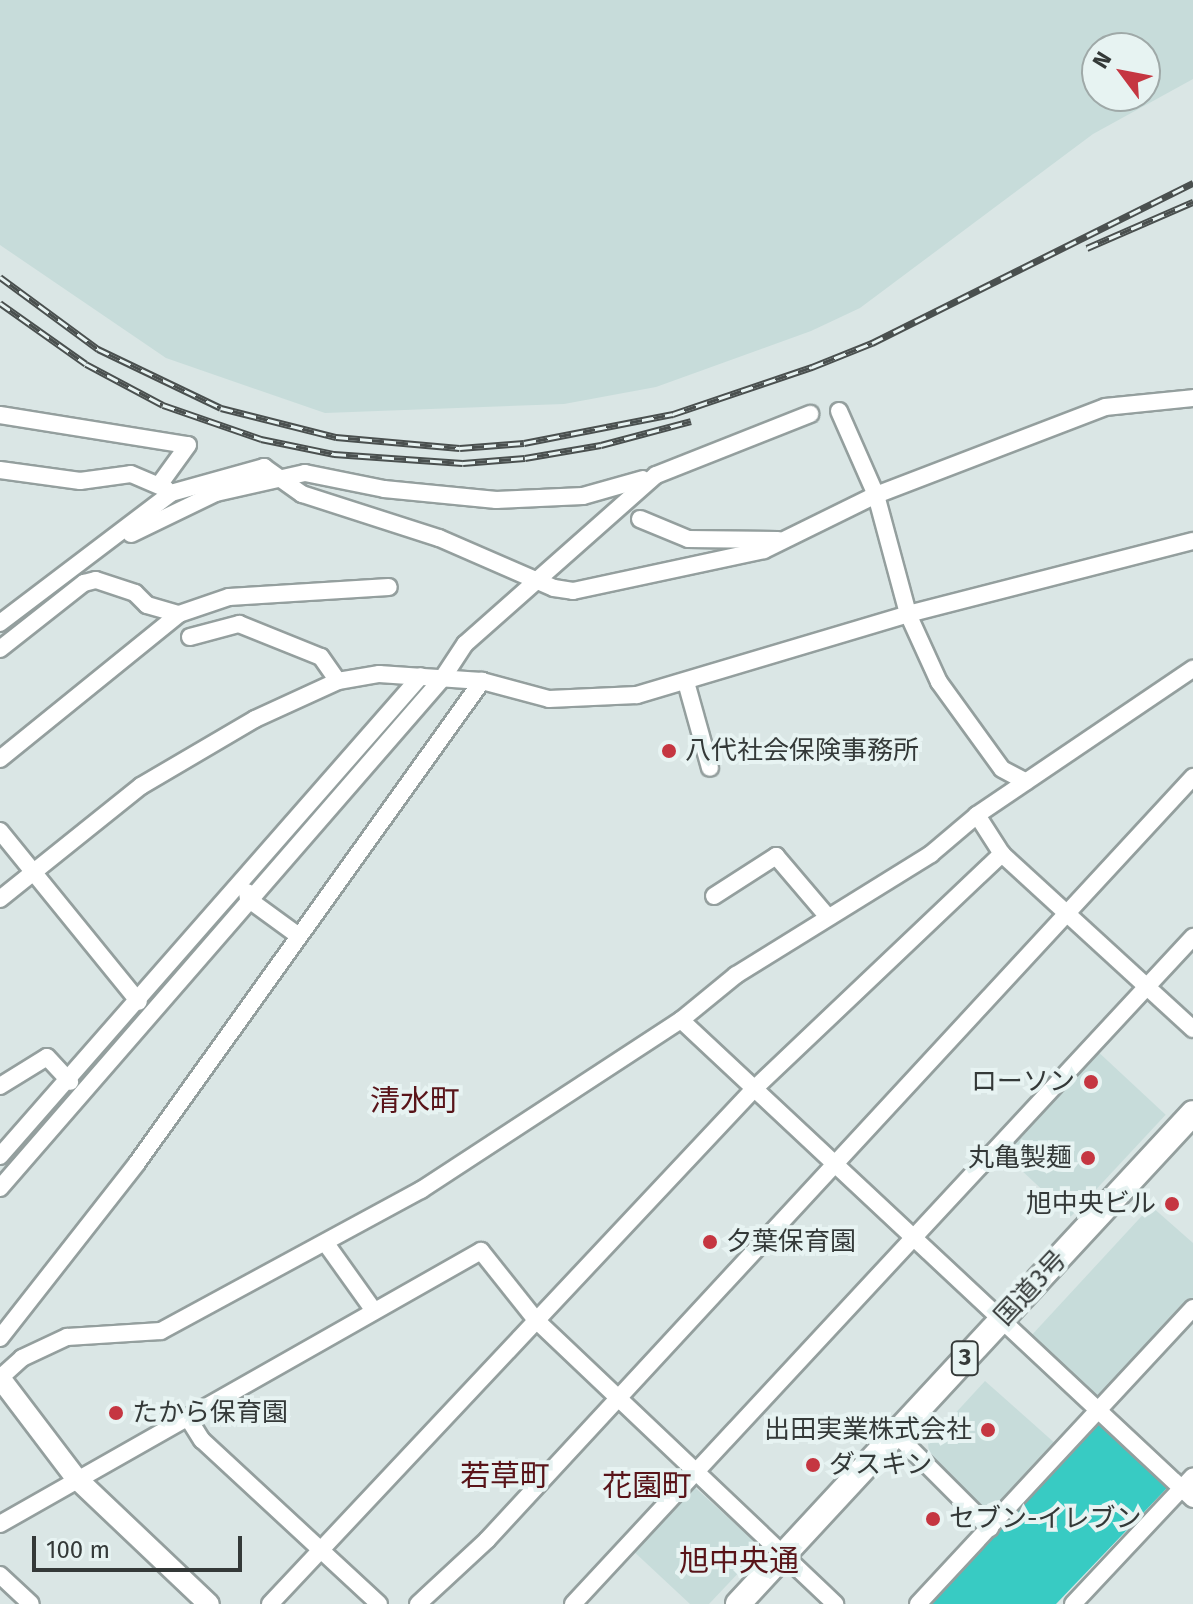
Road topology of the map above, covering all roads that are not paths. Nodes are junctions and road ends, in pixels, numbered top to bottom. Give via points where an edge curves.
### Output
1 (1193, 398) edge
2 (839, 411) dead end
3 (810, 414) dead end
4 (0, 415) edge
5 (0, 470) edge
6 (656, 475) junction
7 (273, 477) junction
8 (165, 489) junction
9 (594, 493) junction
10 (876, 495) junction
11 (640, 519) dead end
12 (600, 521) junction
13 (782, 541) junction
14 (1193, 541) edge
15 (534, 579) junction
16 (389, 587) dead end
17 (229, 597) junction
18 (179, 614) junction
19 (908, 614) junction
20 (0, 623) edge
21 (239, 624) junction
22 (0, 631) edge
23 (190, 637) dead end
24 (0, 649) edge
25 (1193, 669) edge
26 (421, 676) junction
27 (338, 681) junction
28 (482, 681) junction
29 (686, 682) junction
30 (437, 685) junction
31 (0, 759) edge
32 (710, 768) dead end
33 (1193, 777) edge
34 (1026, 782) junction
35 (977, 815) junction
36 (0, 831) edge
37 (1002, 854) junction
38 (33, 869) junction
39 (242, 894) junction
40 (714, 896) dead end
41 (0, 899) edge
42 (1069, 912) junction
43 (828, 917) junction
44 (296, 934) junction
45 (1193, 937) edge
46 (1146, 986) junction
47 (139, 1002) junction
48 (681, 1020) junction
49 (1193, 1029) edge
50 (70, 1082) junction
51 (0, 1086) edge
52 (754, 1089) junction
53 (1193, 1113) edge
54 (1193, 1134) edge
55 (0, 1156) edge
56 (831, 1164) junction
57 (0, 1188) edge
58 (912, 1239) junction
59 (327, 1245) junction
60 (1193, 1308) edge
61 (374, 1311) junction
62 (535, 1319) junction
63 (1005, 1327) junction
64 (0, 1338) edge
65 (0, 1378) edge
66 (617, 1396) junction
67 (1100, 1410) junction
68 (188, 1418) junction
69 (899, 1437) junction
70 (694, 1473) junction
71 (76, 1478) junction
72 (1189, 1488) edge
73 (0, 1524) edge
74 (990, 1528) junction
75 (320, 1550) junction
76 (787, 1560) junction
77 (0, 1575) edge
78 (31, 1604) edge
79 (209, 1604) edge
80 (270, 1604) edge
81 (379, 1604) edge
82 (418, 1604) edge
83 (573, 1604) edge
84 (738, 1604) edge
85 (754, 1604) edge
86 (835, 1604) edge
87 (918, 1604) edge
88 (1073, 1604) edge

1 - 10 street via 1105,407
2 - 10 street
3 - 6 street
4 - 8 street via 188,445
5 - 8 street via 80,481 131,474
6 - 9 street
6 - 12 street
7 - 8 street via 264,467
7 - 9 street via 323,475 384,489 496,500
7 - 15 street via 302,494 439,538
7 - 22 street via 216,493 148,523 90,559
8 - 20 street
9 - 12 street
10 - 13 street
10 - 19 street
11 - 13 street via 688,539
12 - 15 street
13 - 15 street via 681,572 573,591
14 - 19 street
15 - 30 street via 465,644
16 - 17 street
17 - 18 street
17 - 21 street
18 - 24 street via 96,580 84,583
18 - 31 street
19 - 29 street
19 - 34 street via 939,682 1002,769
21 - 23 street
21 - 27 street via 321,657
25 - 34 street
26 - 27 street via 379,674
26 - 30 street
26 - 39 street
27 - 38 street via 255,719 141,786
28 - 29 street via 549,699 611,699
28 - 30 street
28 - 44 street
29 - 32 street
30 - 39 street
33 - 42 street
34 - 35 street
35 - 37 street
35 - 43 street via 931,854
36 - 38 street
37 - 42 street
37 - 52 street
38 - 41 street
38 - 47 street
39 - 44 street
39 - 47 street
39 - 57 street
40 - 43 street via 776,856
42 - 46 street
42 - 56 street
43 - 48 street via 736,975
44 - 64 street via 137,1163
45 - 46 street
46 - 49 street
46 - 58 street
47 - 50 street
48 - 52 street
48 - 59 street
50 - 51 street via 47,1057
50 - 55 street
52 - 56 street
52 - 62 street
53 - 63 highway, 国道3号 / 3
54 - 63 highway, 国道3号 / 3
56 - 58 street
56 - 66 street
58 - 63 street
58 - 70 street
59 - 61 street
59 - 65 street via 161,1331 79,1334 41,1347
60 - 67 street
61 - 62 street via 481,1251
61 - 68 street
62 - 66 street
62 - 75 street
63 - 67 street
63 - 69 highway, 国道3号 / 3
65 - 71 main road
66 - 70 street
66 - 82 street via 487,1540
67 - 72 street
67 - 74 street
68 - 71 street
68 - 75 street via 202,1440
69 - 74 street
69 - 76 highway, 国道3号 / 3
70 - 76 street
70 - 83 street
71 - 73 street
71 - 79 main road
72 - 88 street
74 - 87 street
75 - 80 street
75 - 81 street
76 - 84 highway, 国道3号 / 3
76 - 85 highway, 国道3号 / 3
76 - 86 street
77 - 78 street

